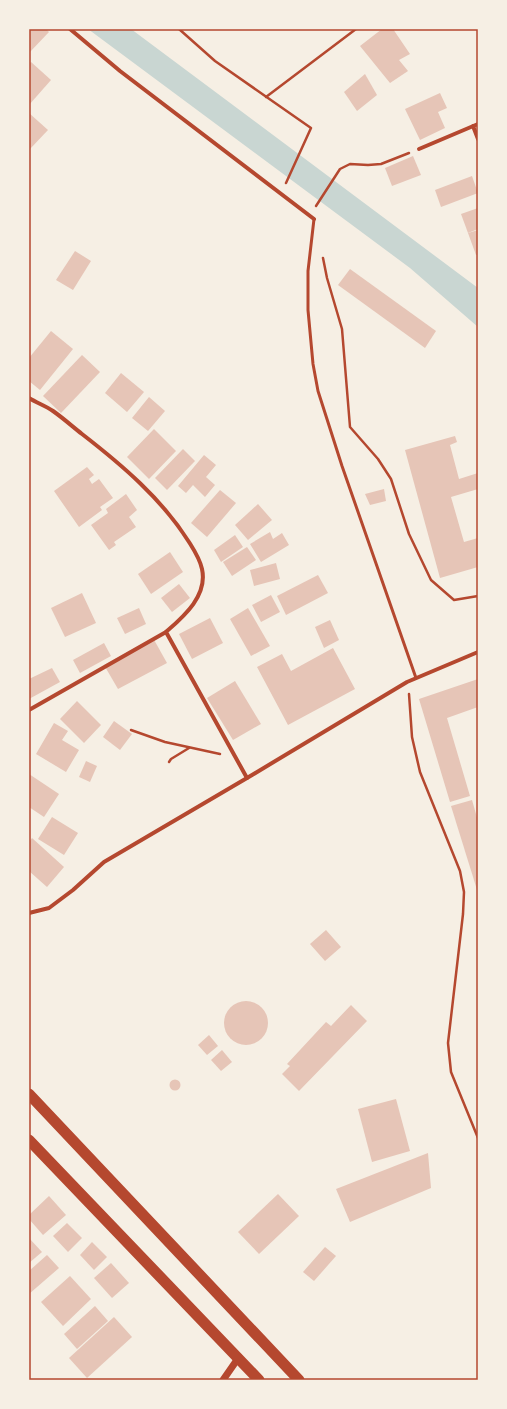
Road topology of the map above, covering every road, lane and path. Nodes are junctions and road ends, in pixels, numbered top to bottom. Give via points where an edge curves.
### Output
1 (70, 29) edge
2 (179, 29) edge
3 (356, 29) edge
4 (266, 96) junction
5 (478, 124) edge
6 (473, 126) junction
7 (478, 139) edge
8 (419, 149) joint
9 (284, 186) dead end
10 (314, 220) junction
11 (322, 256) dead end
12 (29, 398) edge
13 (478, 596) edge
14 (166, 632) junction
15 (478, 652) edge
16 (416, 679) junction
17 (407, 682) junction
18 (29, 710) edge
19 (131, 730) dead end
20 (190, 748) junction
21 (221, 755) dead end
22 (169, 762) dead end
23 (247, 778) junction
24 (29, 913) edge
25 (29, 1094) edge
26 (478, 1138) edge
27 (29, 1140) edge
28 (239, 1358) junction
29 (223, 1380) edge
30 (259, 1380) edge
31 (299, 1380) edge

1 - 10 street via 120,71
2 - 4 path via 216,61
3 - 4 path
4 - 9 path via 311,128
5 - 6 street
6 - 7 street
6 - 8 street
8 - 10 path via 381,164 350,164 340,168 316,207
10 - 16 lane via 308,271 308,310 318,391
11 - 13 path via 342,330 350,427 378,459 391,479 409,534 431,580 454,600
12 - 14 street via 53,411 120,464 161,505 197,555 202,570 202,583 197,598
14 - 18 street
14 - 23 street
15 - 16 street
16 - 17 street
17 - 23 street
17 - 26 path via 412,737 420,772 460,871 464,892 448,1043 451,1072
19 - 20 path
20 - 21 path
20 - 22 path
23 - 24 street via 104,862 49,908
25 - 31 highway
27 - 28 highway
28 - 29 street
28 - 30 highway

